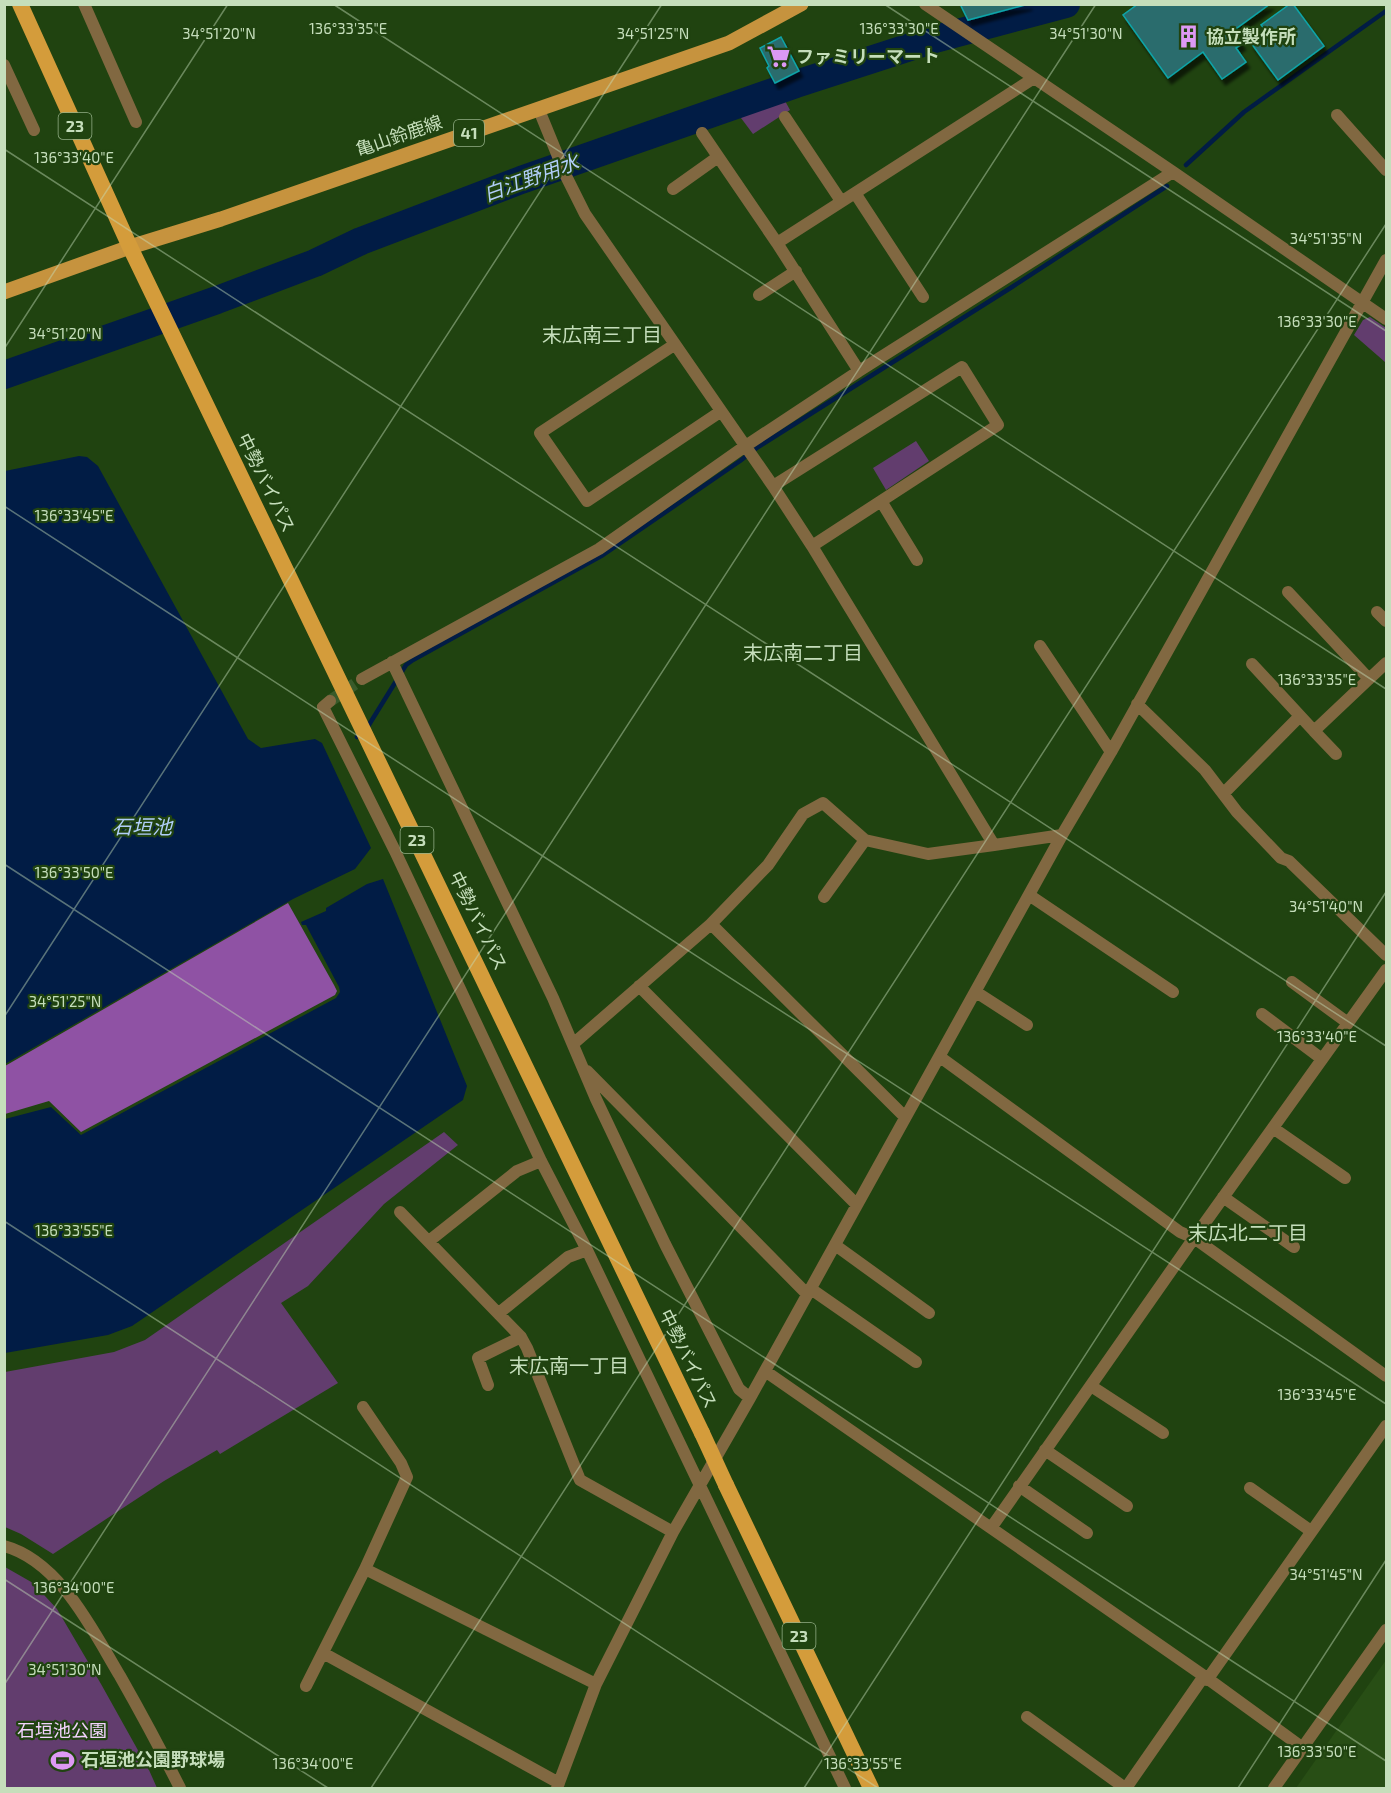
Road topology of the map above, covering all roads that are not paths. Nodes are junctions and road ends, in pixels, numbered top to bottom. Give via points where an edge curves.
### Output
1 (20, 4) edge
2 (84, 4) edge
3 (801, 4) edge
4 (925, 4) edge
5 (4, 65) edge
6 (1034, 78) junction
7 (539, 110) junction
8 (1337, 115) dead end
9 (785, 117) dead end
10 (136, 122) dead end
11 (34, 130) dead end
12 (702, 133) dead end
13 (718, 157) junction
14 (1386, 170) edge
15 (1173, 172) junction
16 (673, 189) dead end
17 (855, 193) junction
18 (841, 201) junction
19 (777, 243) junction
20 (130, 247) junction
21 (1386, 260) edge
22 (796, 271) junction
23 (4, 292) edge
24 (759, 295) dead end
25 (923, 297) dead end
26 (1363, 302) junction
27 (1386, 319) edge
28 (674, 345) junction
29 (860, 371) junction
30 (720, 412) junction
31 (744, 447) junction
32 (773, 486) junction
33 (881, 501) junction
34 (812, 546) junction
35 (917, 560) dead end
36 (1288, 592) dead end
37 (1377, 612) dead end
38 (1386, 621) edge
39 (1040, 646) dead end
40 (392, 662) junction
41 (1386, 663) edge
42 (1252, 664) dead end
43 (362, 679) tunnel mouth
44 (1370, 679) junction
45 (330, 701) dead end
46 (1137, 704) junction
47 (1300, 716) junction
48 (1314, 731) junction
49 (1111, 752) junction
50 (1336, 754) dead end
51 (1223, 794) junction
52 (1062, 835) junction
53 (865, 840) junction
54 (994, 845) junction
55 (1029, 895) junction
56 (824, 897) dead end
57 (711, 924) junction
58 (1386, 955) edge
59 (1386, 970) edge
60 (1292, 982) dead end
61 (639, 986) junction
62 (976, 992) junction
63 (1173, 992) dead end
64 (1262, 1014) dead end
65 (1348, 1023) junction
66 (1027, 1026) dead end
67 (573, 1044) junction
68 (940, 1057) junction
69 (1322, 1059) junction
70 (582, 1066) junction
71 (905, 1117) junction
72 (1273, 1128) junction
73 (541, 1161) junction
74 (1346, 1178) dead end
75 (1224, 1197) junction
76 (857, 1205) junction
77 (400, 1212) dead end
78 (1194, 1238) junction
79 (429, 1241) junction
80 (835, 1245) junction
81 (1294, 1246) dead end
82 (587, 1250) junction
83 (809, 1291) junction
84 (499, 1313) junction
85 (929, 1313) dead end
86 (521, 1337) junction
87 (916, 1362) dead end
88 (765, 1371) junction
89 (1386, 1376) edge
90 (488, 1385) dead end
91 (1091, 1386) junction
92 (750, 1398) junction
93 (363, 1407) dead end
94 (1386, 1426) edge
95 (1163, 1433) dead end
96 (1045, 1450) junction
97 (700, 1486) junction
98 (1019, 1486) junction
99 (1250, 1488) dead end
100 (1127, 1506) dead end
101 (991, 1528) junction
102 (1311, 1531) junction
103 (673, 1532) junction
104 (1087, 1533) dead end
105 (4, 1546) edge
106 (365, 1569) junction
107 (1386, 1630) edge
108 (323, 1653) junction
109 (1206, 1678) junction
110 (596, 1684) junction
111 (306, 1686) dead end
112 (1027, 1718) dead end
113 (1303, 1748) junction
114 (558, 1786) edge
115 (180, 1788) edge
116 (845, 1788) edge
117 (871, 1788) edge
118 (1125, 1788) edge
119 (1275, 1788) edge

1 - 20 highway, 中勢バイパス / 23
2 - 10 street
3 - 7 main road, 亀山鈴鹿線 / 41 via 729,43
4 - 6 street
5 - 11 street
6 - 15 street
6 - 17 street
7 - 20 main road, 亀山鈴鹿線 / 41
7 - 28 street via 585,214
8 - 14 street
9 - 18 street
12 - 13 street
13 - 16 street
13 - 19 street
15 - 26 street
15 - 29 street
17 - 18 street
17 - 25 street
18 - 19 street
19 - 22 street
20 - 23 main road, 亀山鈴鹿線 / 41
20 - 117 highway, 中勢バイパス / 23, bridge
21 - 26 street
22 - 24 street
22 - 29 street
26 - 27 street
26 - 46 street
28 - 30 street
28 - 30 street via 540,433 573,482 587,501
29 - 31 street
30 - 31 street
31 - 32 street
31 - 40 street via 599,549
32 - 33 street via 962,367 999,425
32 - 34 street
33 - 34 street
33 - 35 street
34 - 54 street
36 - 44 street
37 - 38 street
39 - 49 street
40 - 43 street
40 - 67 street
41 - 44 street
42 - 47 street
44 - 48 street
45 - 73 street via 323,707
46 - 49 street
46 - 51 street
47 - 48 street
47 - 51 street
48 - 50 street
49 - 52 street
51 - 58 street via 1281,858 1289,861
52 - 54 street
52 - 55 street
53 - 54 street via 928,854
53 - 56 street
53 - 57 street via 823,803 803,814 768,865
55 - 62 street
55 - 63 street
57 - 61 street
57 - 71 street
59 - 65 street
60 - 65 street
61 - 67 street
61 - 76 street
62 - 66 street
62 - 68 street
64 - 69 street
65 - 69 street
67 - 70 street
68 - 71 street
68 - 78 street via 1180,1232
69 - 72 street
70 - 83 street
70 - 92 street via 665,1244 739,1389
71 - 76 street
72 - 74 street
72 - 75 street
73 - 79 street via 517,1171
73 - 82 street
75 - 78 street
75 - 81 street
76 - 80 street
77 - 79 street
78 - 89 street
78 - 91 street
79 - 84 street
80 - 83 street
80 - 85 street
82 - 84 street via 568,1257
82 - 97 street
83 - 87 street
83 - 88 street
84 - 86 street
86 - 90 street via 478,1358
86 - 103 street via 580,1480
88 - 92 street
88 - 101 street
91 - 95 street
91 - 96 street
92 - 97 street
93 - 106 street via 407,1477
94 - 102 street
96 - 98 street
96 - 100 street
97 - 103 street
97 - 116 street
98 - 101 street
98 - 104 street
99 - 102 street
101 - 109 street
102 - 109 street
103 - 110 street
105 - 115 street via 34,1560 51,1574 83,1613
106 - 108 street
106 - 110 street
107 - 113 street
108 - 111 street
108 - 114 street
109 - 113 street
109 - 118 street
110 - 114 street
112 - 118 street
113 - 119 street

